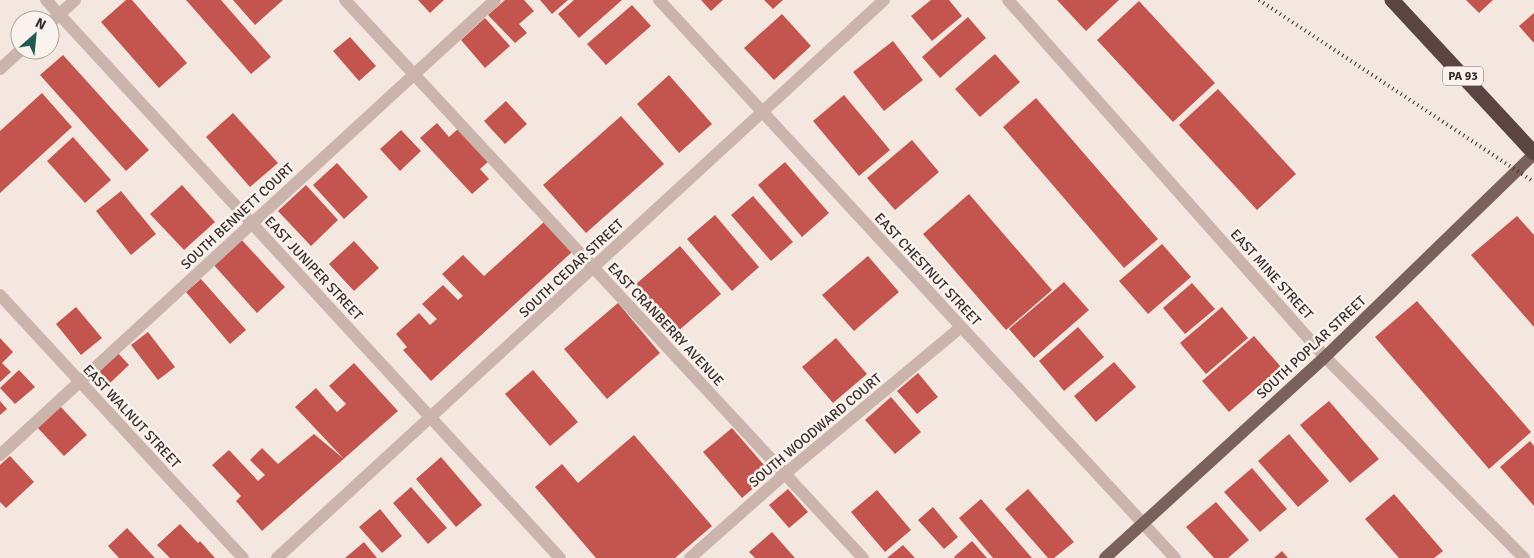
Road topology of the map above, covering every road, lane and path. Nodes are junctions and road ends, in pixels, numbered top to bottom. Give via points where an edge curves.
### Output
1 (75, 0) edge
2 (345, 0) edge
3 (494, 0) edge
4 (659, 0) edge
5 (884, 0) edge
6 (1008, 0) edge
7 (1392, 0) edge
8 (60, 14) edge
9 (60, 24) edge
10 (10, 60) edge
11 (0, 69) edge
12 (414, 74) junction
13 (763, 112) junction
14 (1534, 153) edge
15 (252, 223) junction
16 (593, 268) junction
17 (0, 295) edge
18 (961, 327) junction
19 (1324, 357) junction
20 (80, 381) junction
21 (431, 417) junction
22 (0, 454) edge
23 (786, 473) junction
24 (1143, 523) junction
25 (243, 558) edge
26 (278, 558) edge
27 (560, 558) edge
28 (690, 558) edge
29 (863, 558) edge
30 (1105, 558) edge
31 (1175, 558) edge
32 (1524, 558) edge

1 - 8 street
2 - 12 street, EAST CRANBERRY AVENUE
3 - 12 street, SOUTH BENNETT COURT
4 - 13 street, EAST CHESTNUT STREET
5 - 13 street, SOUTH CEDAR STREET
6 - 19 street, EAST MINE STREET
7 - 14 highway, PA 93
9 - 15 street, EAST JUNIPER STREET
10 - 11 street
12 - 15 street, SOUTH BENNETT COURT
12 - 16 street, EAST CRANBERRY AVENUE
13 - 16 street, SOUTH CEDAR STREET
13 - 18 street, EAST CHESTNUT STREET
14 - 19 main road, SOUTH POPLAR STREET
15 - 20 street, SOUTH BENNETT COURT
15 - 21 street, EAST JUNIPER STREET
16 - 21 street, SOUTH CEDAR STREET
16 - 23 street, EAST CRANBERRY AVENUE
17 - 20 street, EAST WALNUT STREET
18 - 23 street, SOUTH WOODWARD COURT
18 - 24 street, EAST CHESTNUT STREET
19 - 24 main road, SOUTH POPLAR STREET
19 - 32 street, EAST MINE STREET
20 - 22 street, SOUTH BENNETT COURT
20 - 25 street, EAST WALNUT STREET
21 - 26 street, SOUTH CEDAR STREET
21 - 27 street, EAST JUNIPER STREET
23 - 28 street, SOUTH WOODWARD COURT
23 - 29 street, EAST CRANBERRY AVENUE
24 - 30 main road, SOUTH POPLAR STREET
24 - 31 street, EAST CHESTNUT STREET

